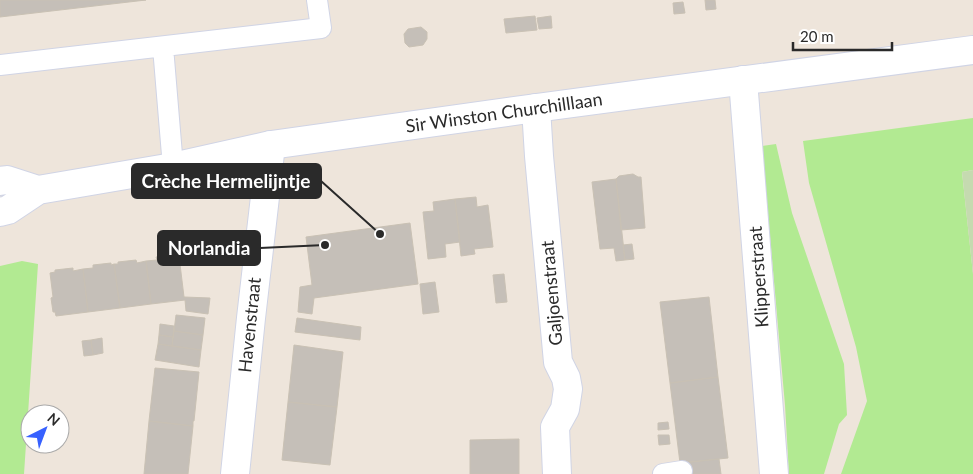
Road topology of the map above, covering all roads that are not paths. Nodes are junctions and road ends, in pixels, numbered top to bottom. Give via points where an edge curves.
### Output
1 (317, 0) edge
2 (163, 47) junction
3 (973, 50) edge
4 (0, 65) edge
5 (743, 80) junction
6 (536, 108) junction
7 (271, 145) junction
8 (173, 167) junction
9 (0, 181) edge
10 (38, 190) junction
11 (0, 212) edge
12 (235, 474) edge
13 (557, 474) edge
14 (774, 474) edge

1 - 2 lane via 320,28
2 - 4 lane
2 - 8 lane
3 - 5 street, Sir Winston Churchilllaan
5 - 6 street, Sir Winston Churchilllaan
5 - 14 street, Klipperstraat
6 - 7 street, Sir Winston Churchilllaan
6 - 13 street, Galjoenstraat via 558,362 568,389 566,409 555,427
7 - 8 street, Sir Winston Churchilllaan
7 - 12 street, Havenstraat
8 - 10 street, Sir Winston Churchilllaan
9 - 10 street, Sir Winston Churchilllaan via 7,180
10 - 11 street, Sir Winston Churchilllaan

